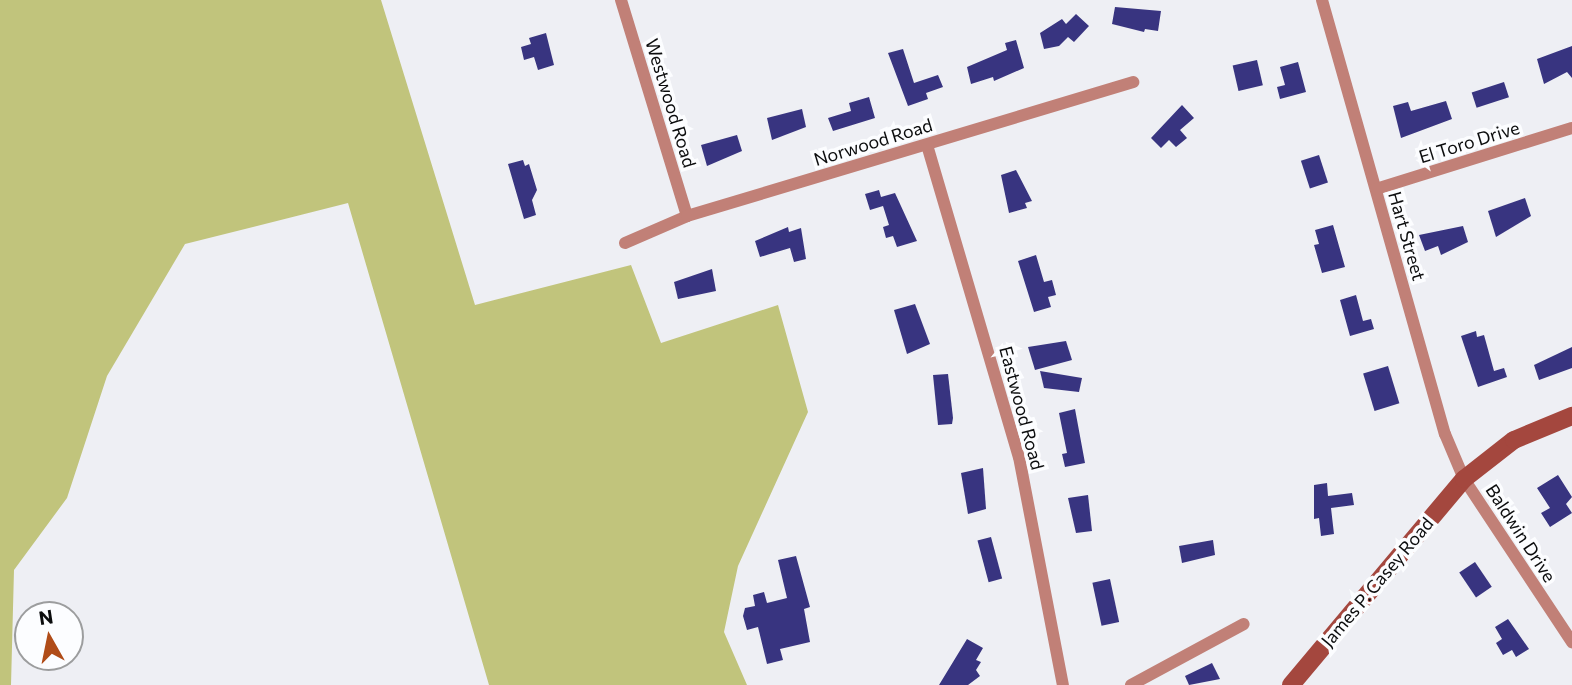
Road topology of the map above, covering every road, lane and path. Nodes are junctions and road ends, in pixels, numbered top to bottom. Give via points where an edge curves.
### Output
1 (621, 0) edge
2 (1322, 0) edge
3 (1133, 82) dead end
4 (1572, 128) edge
5 (928, 145) junction
6 (1376, 189) junction
7 (687, 216) junction
8 (625, 243) dead end
9 (1572, 416) edge
10 (1464, 479) junction
11 (1244, 624) dead end
12 (1572, 642) edge
13 (1063, 685) edge
14 (1131, 685) edge
15 (1291, 685) edge

1 - 7 street, Westwood Road
2 - 6 street, Hart Street
3 - 5 street, Norwood Road
4 - 6 street, El Toro Drive
5 - 7 street, Norwood Road
5 - 13 street, Eastwood Road via 1019,457
6 - 10 street, Hart Street via 1445,434
7 - 8 street, Norwood Road
9 - 10 main road, James P. Casey Road via 1514,440
10 - 12 street, Baldwin Drive
10 - 15 main road, James P. Casey Road
11 - 14 street

